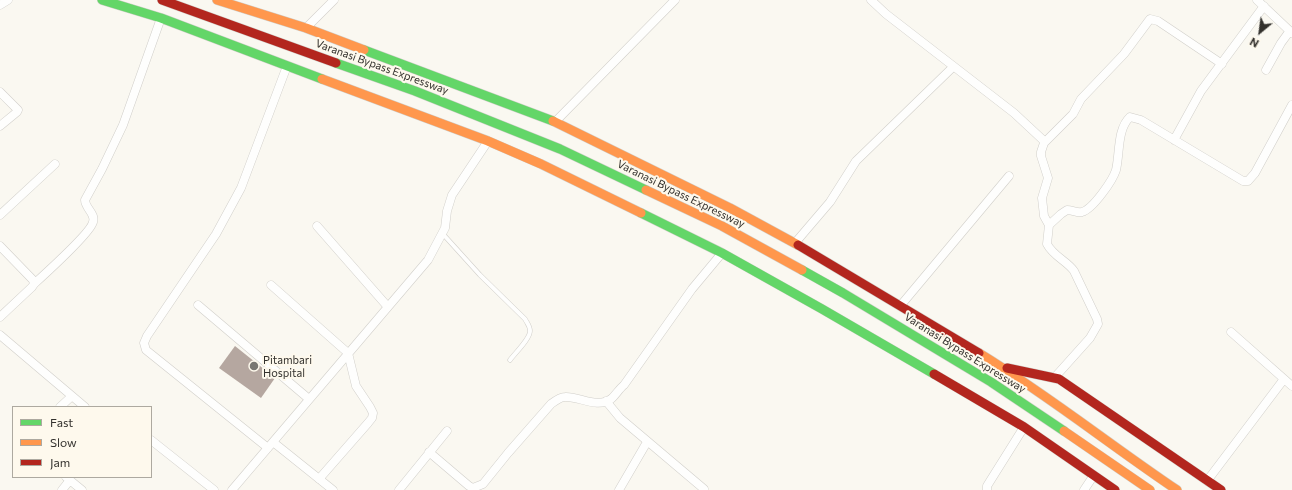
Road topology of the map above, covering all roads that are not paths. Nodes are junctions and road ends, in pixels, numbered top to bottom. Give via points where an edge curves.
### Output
1 (8, 0) edge
2 (102, 0) edge
3 (162, 0) edge
4 (217, 0) edge
5 (334, 0) edge
6 (675, 0) edge
7 (871, 0) edge
8 (1257, 0) edge
9 (234, 3) edge
10 (0, 5) edge
11 (1264, 6) junction
12 (161, 18) junction
13 (306, 28) junction
14 (1291, 32) edge
15 (1222, 64) junction
16 (287, 66) junction
17 (953, 67) junction
18 (1266, 70) dead end
19 (0, 92) edge
20 (1292, 105) edge
21 (555, 122) junction
22 (0, 126) edge
23 (1174, 140) junction
24 (488, 141) junction
25 (1044, 143) junction
26 (55, 164) dead end
27 (1009, 176) dead end
28 (0, 215) edge
29 (1049, 225) junction
30 (317, 226) dead end
31 (442, 233) junction
32 (795, 243) junction
33 (0, 246) edge
34 (722, 253) junction
35 (34, 284) junction
36 (271, 285) dead end
37 (198, 305) dead end
38 (901, 305) junction
39 (388, 307) junction
40 (0, 317) edge
41 (1231, 332) dead end
42 (0, 335) edge
43 (348, 353) junction
44 (510, 360) dead end
45 (1004, 368) junction
46 (1055, 377) junction
47 (1284, 379) junction
48 (1292, 386) edge
49 (72, 396) junction
50 (309, 399) junction
51 (606, 401) junction
52 (61, 406) edge
53 (84, 406) edge
54 (1024, 427) junction
55 (447, 431) dead end
56 (152, 441) edge
57 (647, 442) junction
58 (271, 444) junction
59 (429, 452) junction
60 (1094, 475) junction
61 (319, 478) junction
62 (68, 479) edge
63 (1207, 481) junction
64 (704, 489) dead end
65 (62, 490) edge
66 (82, 490) edge
67 (214, 490) edge
68 (232, 490) edge
69 (333, 490) edge
70 (399, 490) edge
71 (619, 490) edge
72 (987, 490) edge
73 (1084, 490) edge
74 (1115, 490) edge
75 (1150, 490) edge
76 (1178, 490) edge
77 (1221, 490) edge

1 - 10 street
2 - 12 main road
3 - 75 main road, Varanasi Bypass Expressway via 415,91 560,149 722,226 843,293 991,382
4 - 9 main road, Varanasi Bypass Expressway
5 - 13 street
6 - 21 street
7 - 17 street
8 - 11 street
9 - 13 main road, Varanasi Bypass Expressway
11 - 14 street
11 - 15 street
12 - 16 main road
12 - 35 street via 123,125 85,200 93,224
13 - 21 main road, Varanasi Bypass Expressway
14 - 18 street via 1281,43
15 - 23 street via 1201,91
15 - 25 street via 1150,19 1124,54 1081,99 1073,114
16 - 24 main road
16 - 58 street via 241,188 216,234 144,343 146,350
17 - 25 street via 1014,113 1044,140
17 - 32 street via 856,161 830,202
19 - 22 street via 18,110
20 - 23 street via 1255,173 1248,180 1243,181
21 - 32 main road, Varanasi Bypass Expressway
23 - 29 street via 1141,120 1130,117 1123,128 1115,172 1094,205 1079,212 1067,210
24 - 31 street via 452,195
24 - 34 main road via 541,164
25 - 29 street via 1041,156 1048,178 1042,198 1042,212
26 - 28 street
27 - 38 street
29 - 46 street via 1047,244 1069,264 1098,324 1090,338
30 - 39 street
31 - 39 street via 428,260
31 - 44 lane via 530,326 529,337
32 - 38 main road, Varanasi Bypass Expressway
33 - 35 street
34 - 51 street via 692,289 624,385
34 - 54 main road
35 - 40 street
36 - 43 street
37 - 50 street
38 - 45 main road, Varanasi Bypass Expressway
39 - 43 street
41 - 47 street
42 - 49 street
43 - 50 street
43 - 61 street via 356,386 373,414
45 - 46 main road
45 - 76 main road, Varanasi Bypass Expressway
46 - 63 main road
47 - 48 street
47 - 63 street
49 - 52 street
49 - 53 street
50 - 58 street
51 - 57 street via 620,418
51 - 59 street via 588,402 564,397 551,404 483,484 476,488 469,486
54 - 60 main road
54 - 72 street via 987,486
55 - 59 street
56 - 67 street
57 - 64 street
57 - 71 street
58 - 61 street
58 - 68 street
59 - 70 street
60 - 73 street
60 - 74 main road
61 - 69 street
62 - 65 street
62 - 66 street
63 - 77 main road

